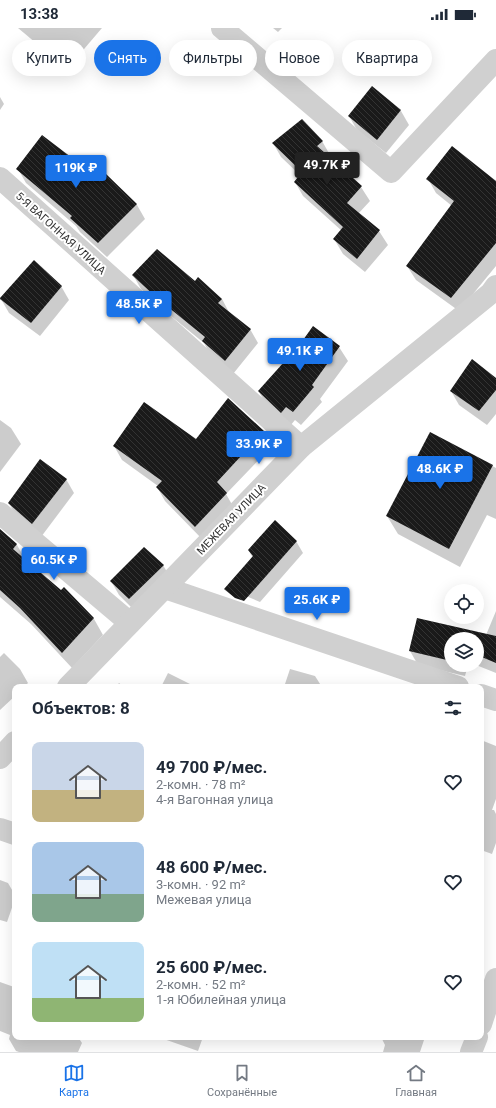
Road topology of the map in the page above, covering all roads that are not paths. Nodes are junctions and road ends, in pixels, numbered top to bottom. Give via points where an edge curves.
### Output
1 (222, 28) edge
2 (496, 60) edge
3 (0, 178) edge
4 (496, 286) edge
5 (300, 447) junction
6 (0, 513) edge
7 (165, 588) junction
8 (130, 622) junction
9 (71, 684) edge
10 (449, 684) edge
11 (484, 696) edge
12 (496, 700) edge
13 (12, 745) edge
14 (0, 758) edge
15 (0, 829) edge
16 (12, 833) edge
17 (484, 972) edge
18 (496, 975) edge
19 (496, 979) edge
20 (484, 1015) edge
21 (484, 1025) edge
22 (496, 1031) edge
23 (476, 1040) edge
24 (471, 1052) edge

1 - 2 street via 391,172
3 - 5 street, 5-Я ВАГОННАЯ УЛИЦА
4 - 5 street, МЕЖЕВАЯ УЛИЦА via 491,293
5 - 7 street, МЕЖЕВАЯ УЛИЦА
6 - 8 street
7 - 8 street, МЕЖЕВАЯ УЛИЦА
7 - 10 street
8 - 9 street, МЕЖЕВАЯ УЛИЦА
11 - 12 street
13 - 14 street
15 - 16 street
17 - 18 street
19 - 20 street
21 - 22 street
23 - 24 street

